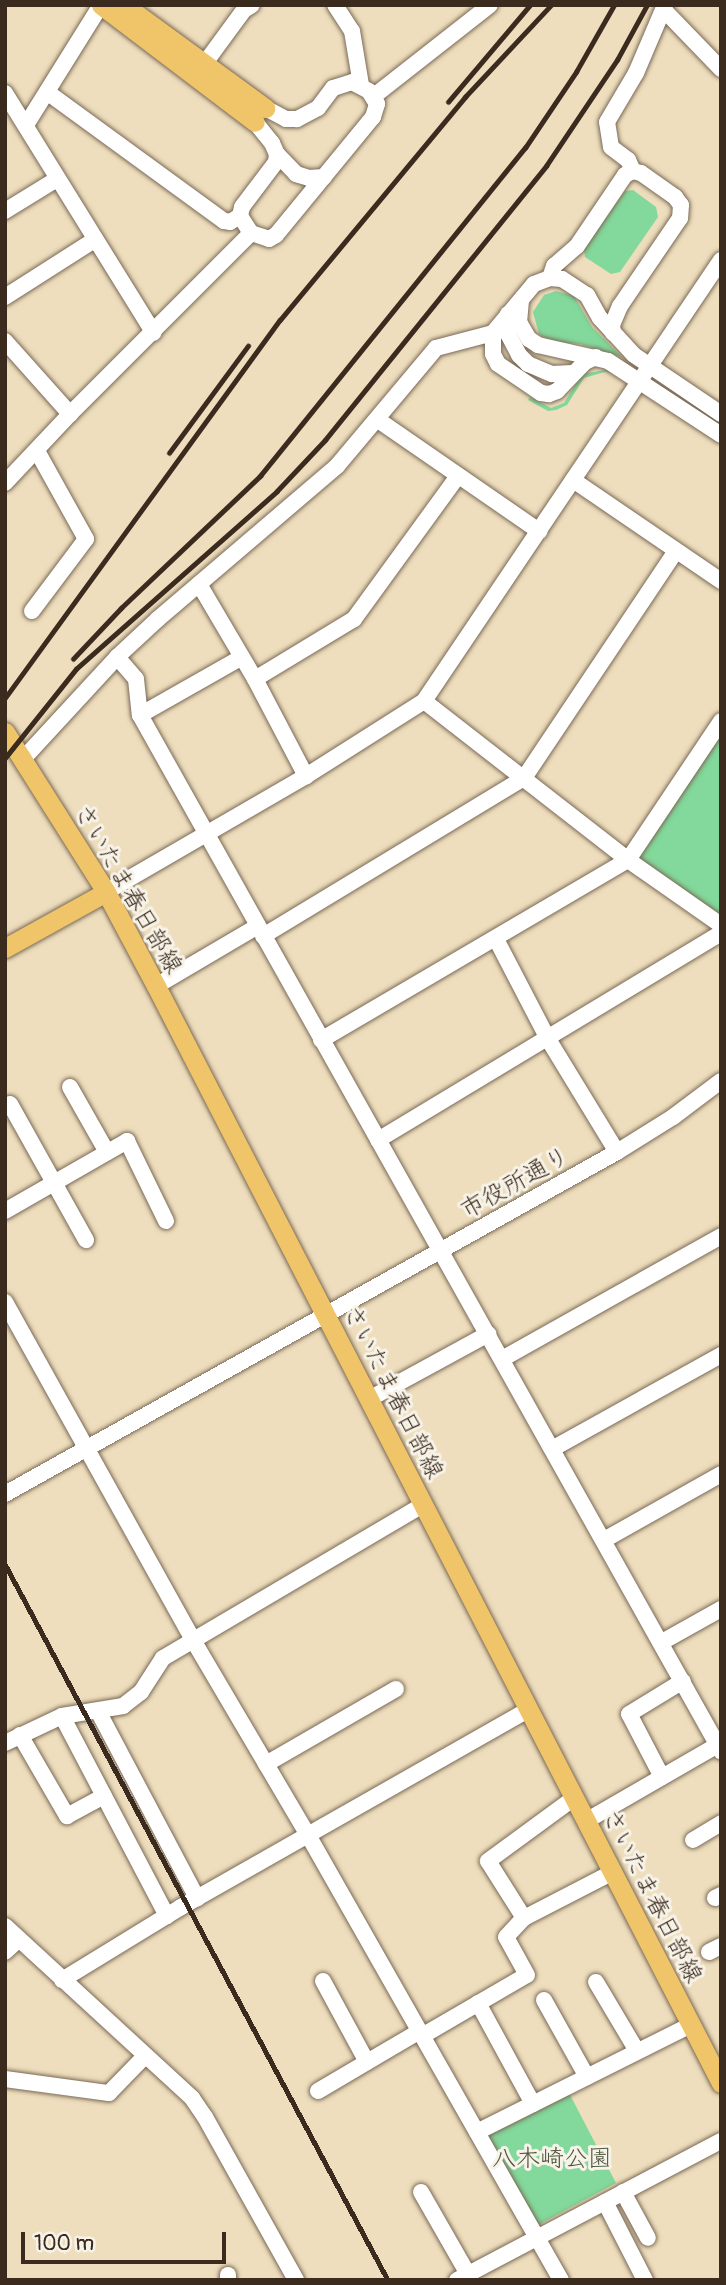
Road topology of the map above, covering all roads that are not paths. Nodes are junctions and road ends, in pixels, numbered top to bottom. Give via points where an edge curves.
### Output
1 (101, 5) edge
2 (124, 5) edge
3 (335, 5) edge
4 (488, 6) edge
5 (245, 7) edge
6 (664, 8) edge
7 (205, 63) junction
8 (721, 69) edge
9 (361, 85) junction
10 (47, 92) junction
11 (5, 93) edge
12 (374, 96) junction
13 (260, 115) junction
14 (26, 125) junction
15 (277, 154) junction
16 (633, 171) junction
17 (324, 177) junction
18 (57, 179) junction
19 (5, 211) edge
20 (240, 216) junction
21 (250, 233) junction
22 (94, 240) junction
23 (720, 261) edge
24 (551, 278) junction
25 (5, 297) edge
26 (521, 299) junction
27 (508, 314) junction
28 (154, 333) junction
29 (493, 333) junction
30 (613, 333) junction
31 (5, 341) edge
32 (596, 357) junction
33 (650, 366) junction
34 (573, 373) junction
35 (640, 381) junction
36 (70, 414) junction
37 (721, 414) edge
38 (378, 419) junction
39 (721, 435) edge
40 (37, 451) junction
41 (458, 476) junction
42 (573, 480) junction
43 (5, 484) edge
44 (539, 531) junction
45 (676, 551) junction
46 (721, 581) edge
47 (199, 584) junction
48 (32, 611) dead end
49 (117, 657) junction
50 (242, 657) junction
51 (255, 679) junction
52 (424, 701) junction
53 (140, 715) junction
54 (721, 721) edge
55 (5, 732) edge
56 (23, 759) junction
57 (306, 776) junction
58 (524, 778) junction
59 (207, 833) junction
60 (628, 860) junction
61 (106, 892) junction
62 (721, 925) edge
63 (261, 931) junction
64 (721, 933) edge
65 (496, 939) junction
66 (5, 948) edge
67 (156, 986) junction
68 (548, 1039) junction
69 (321, 1040) junction
70 (721, 1081) edge
71 (70, 1087) dead end
72 (10, 1104) dead end
73 (378, 1140) junction
74 (107, 1152) junction
75 (617, 1152) junction
76 (55, 1182) junction
77 (5, 1211) edge
78 (166, 1221) dead end
79 (721, 1237) edge
80 (86, 1240) dead end
81 (440, 1250) junction
82 (5, 1302) edge
83 (326, 1315) junction
84 (488, 1334) junction
85 (721, 1355) edge
86 (502, 1359) junction
87 (369, 1399) junction
88 (552, 1449) junction
89 (86, 1450) junction
90 (721, 1474) edge
91 (5, 1494) edge
92 (423, 1505) junction
93 (604, 1540) junction
94 (721, 1609) edge
95 (193, 1640) junction
96 (662, 1642) junction
97 (683, 1681) junction
98 (397, 1689) dead end
99 (528, 1710) junction
100 (98, 1712) junction
101 (62, 1716) junction
102 (13, 1739) edge
103 (720, 1747) edge
104 (266, 1764) junction
105 (662, 1777) junction
106 (104, 1796) junction
107 (574, 1798) junction
108 (586, 1821) junction
109 (721, 1823) edge
110 (308, 1835) junction
111 (693, 1840) dead end
112 (613, 1872) junction
113 (197, 1898) junction
114 (167, 1916) junction
115 (524, 1918) junction
116 (5, 1926) edge
117 (19, 1939) junction
118 (5, 1952) edge
119 (62, 1980) junction
120 (323, 1982) dead end
121 (597, 1982) dead end
122 (544, 2000) dead end
123 (478, 2003) junction
124 (691, 2025) junction
125 (420, 2034) junction
126 (637, 2052) junction
127 (145, 2056) junction
128 (367, 2062) junction
129 (587, 2077) junction
130 (5, 2079) edge
131 (721, 2083) edge
132 (318, 2091) dead end
133 (533, 2104) junction
134 (477, 2132) junction
135 (721, 2141) edge
136 (421, 2192) dead end
137 (623, 2192) junction
138 (605, 2202) junction
139 (539, 2237) junction
140 (648, 2238) dead end
141 (462, 2277) edge
142 (296, 2280) edge
143 (561, 2280) edge
144 (645, 2280) edge

1 - 10 street
1 - 13 main road
2 - 7 main road
3 - 9 street via 352,31
4 - 12 street
5 - 7 street
6 - 8 street
6 - 16 street via 636,73 607,122 611,146 628,160
7 - 13 main road
9 - 12 street
9 - 13 street via 352,82 333,88 318,108 298,119
10 - 14 street
10 - 20 street via 224,221
11 - 14 street
12 - 17 street via 373,117
13 - 15 street
14 - 18 street
15 - 17 street via 296,173
15 - 20 street
16 - 24 street via 625,175 577,246 554,266
16 - 30 street via 675,197 681,205 681,218 620,306 611,325
17 - 21 street via 276,235 269,239
18 - 19 street
18 - 22 street
20 - 21 street
21 - 28 street
22 - 25 street
22 - 28 street
23 - 33 street
24 - 26 street via 534,284
24 - 30 street via 577,286
26 - 27 street
26 - 32 street via 519,322 529,339 549,349
27 - 29 street
27 - 34 street via 512,345 528,364 552,374
28 - 36 street
29 - 34 street via 498,364 541,393 557,391
29 - 38 street via 436,348
30 - 33 street
31 - 36 street
32 - 34 street
32 - 35 street
33 - 35 street
33 - 37 street
35 - 39 street
35 - 42 street
36 - 40 street
38 - 41 street
38 - 47 street via 337,466
40 - 43 street
40 - 48 street via 86,540
41 - 44 street
41 - 51 street via 354,619
42 - 44 street
42 - 45 street
44 - 52 street
45 - 46 street
45 - 58 street
47 - 49 street
47 - 50 street
49 - 53 street via 136,679
49 - 56 street
50 - 51 street
50 - 53 street
51 - 57 street
52 - 57 street
52 - 58 street
53 - 59 street
54 - 60 street
55 - 56 main road, さいたま春日部線
56 - 61 main road, さいたま春日部線
57 - 59 street
58 - 60 street
58 - 63 street
59 - 61 street
59 - 63 street
60 - 62 street
60 - 65 street
61 - 66 main road
61 - 67 main road, さいたま春日部線
63 - 67 street
63 - 69 street
64 - 68 street
65 - 68 street
65 - 69 street
67 - 83 main road, さいたま春日部線
68 - 73 street
68 - 75 street
69 - 73 street
70 - 75 street, 市役所通り
71 - 74 street
72 - 76 street
73 - 81 street
74 - 76 street
74 - 78 street via 127,1140
75 - 81 street, 市役所通り
76 - 77 street
76 - 80 street
79 - 86 street
81 - 83 street, 市役所通り
81 - 84 street
82 - 89 street
83 - 87 main road, さいたま春日部線
83 - 89 street, 市役所通り
84 - 86 street
84 - 87 street
85 - 88 street
86 - 88 street
87 - 92 main road, さいたま春日部線
88 - 93 street
89 - 91 street, 市役所通り
89 - 95 street
90 - 93 street
92 - 95 street
92 - 99 main road, さいたま春日部線
93 - 96 street
94 - 96 street
95 - 100 street via 163,1658 141,1692 123,1706
95 - 104 street
96 - 97 street
97 - 103 street
97 - 105 street via 629,1714
98 - 104 street
99 - 107 main road, さいたま春日部線
99 - 110 street
100 - 101 street
100 - 113 street
101 - 102 street
101 - 106 street
102 - 106 street via 67,1816
103 - 105 street
104 - 110 street
105 - 108 street
106 - 114 street
107 - 108 main road, さいたま春日部線
107 - 115 street via 488,1861
108 - 112 main road, さいたま春日部線
109 - 111 street
110 - 113 street
110 - 125 street
112 - 115 street
112 - 124 main road, さいたま春日部線
113 - 114 street
114 - 119 street
115 - 123 street via 506,1937 527,1975
116 - 117 street
117 - 118 street
117 - 119 street
119 - 127 street
120 - 128 street
121 - 126 street
122 - 129 street
123 - 125 street
123 - 133 street
124 - 126 street
124 - 131 main road, さいたま春日部線
125 - 128 street
125 - 134 street
126 - 129 street
127 - 130 street via 109,2093
127 - 142 street via 192,2098 205,2117
128 - 132 street
129 - 133 street
133 - 134 street
134 - 139 street
135 - 137 street
136 - 141 street
137 - 138 street
137 - 140 street
138 - 139 street
138 - 144 street
139 - 141 street
139 - 143 street

